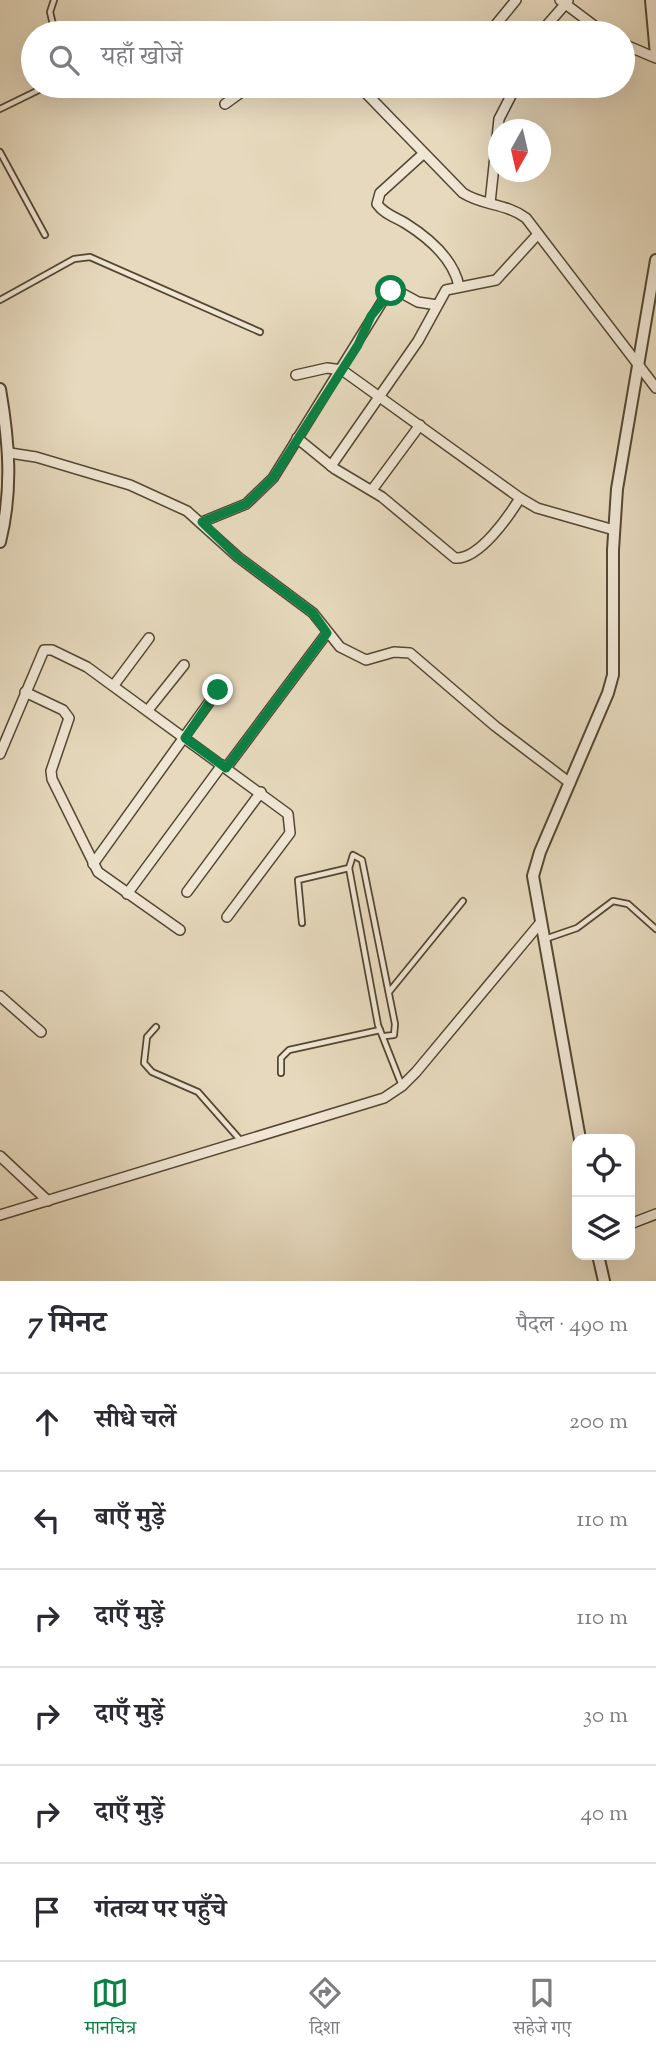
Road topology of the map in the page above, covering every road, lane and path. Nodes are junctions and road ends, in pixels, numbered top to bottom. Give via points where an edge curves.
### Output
1 (54, 0) edge
2 (516, 0) edge
3 (651, 0) edge
4 (564, 1) edge
5 (52, 21) edge
6 (499, 21) edge
7 (549, 21) edge
8 (589, 21) edge
9 (635, 48) edge
10 (656, 56) edge
11 (22, 98) edge
12 (232, 98) edge
13 (370, 98) edge
14 (510, 98) edge
15 (225, 103) dead end
16 (0, 109) edge
17 (0, 152) edge
18 (423, 155) junction
19 (490, 203) junction
20 (538, 234) junction
21 (45, 235) dead end
22 (656, 260) edge
23 (459, 286) junction
24 (0, 300) edge
25 (437, 305) junction
26 (260, 332) dead end
27 (638, 365) junction
28 (342, 370) junction
29 (296, 375) dead end
30 (656, 388) edge
31 (0, 389) edge
32 (380, 396) junction
33 (1, 415) edge
34 (420, 425) junction
35 (297, 438) junction
36 (10, 453) junction
37 (331, 466) junction
38 (372, 490) junction
39 (520, 498) junction
40 (202, 522) junction
41 (614, 530) junction
42 (0, 542) edge
43 (327, 633) junction
44 (149, 638) dead end
45 (184, 665) dead end
46 (114, 685) junction
47 (218, 690) dead end
48 (25, 692) junction
49 (148, 710) junction
50 (185, 738) junction
51 (0, 754) edge
52 (224, 767) junction
53 (570, 783) junction
54 (261, 792) junction
55 (93, 864) junction
56 (349, 868) junction
57 (187, 892) dead end
58 (127, 894) junction
59 (463, 901) dead end
60 (227, 917) dead end
61 (541, 922) junction
62 (302, 923) dead end
63 (656, 929) edge
64 (180, 930) dead end
65 (544, 940) junction
66 (389, 992) junction
67 (0, 996) edge
68 (156, 1027) dead end
69 (380, 1030) junction
70 (41, 1032) dead end
71 (385, 1036) junction
72 (282, 1073) dead end
73 (402, 1086) junction
74 (579, 1134) edge
75 (242, 1142) junction
76 (0, 1156) edge
77 (48, 1201) junction
78 (0, 1215) edge
79 (655, 1218) edge
80 (635, 1223) edge
81 (599, 1260) edge
82 (604, 1281) edge

1 - 5 lane
2 - 6 street
3 - 10 street
4 - 7 street
4 - 8 street
9 - 10 street
11 - 16 lane
12 - 15 street
13 - 18 street
14 - 19 street via 499,119
17 - 21 lane
18 - 19 street via 463,193
18 - 23 street via 380,193 377,204 446,256
19 - 20 street via 513,209
20 - 23 street via 496,280
20 - 27 street
22 - 27 street
23 - 25 street via 446,290
24 - 26 lane via 75,259 90,257
25 - 28 street via 391,291 371,316
25 - 32 street
27 - 30 street
27 - 41 street
28 - 29 street via 327,368
28 - 32 street
28 - 35 street
31 - 33 street
32 - 34 street
32 - 37 street
33 - 36 street
34 - 38 street
34 - 39 street
35 - 37 street
35 - 40 street via 258,494 233,512
36 - 40 street via 130,485
36 - 42 street
37 - 38 street
38 - 39 street via 449,554 461,558 500,530
39 - 41 street via 537,508
40 - 43 street via 238,557 313,613
41 - 53 street via 612,675
43 - 52 street
43 - 53 street via 358,658 410,653
44 - 46 street
45 - 49 street
46 - 48 street via 48,649 41,652
46 - 49 street
47 - 50 street
48 - 51 street
48 - 55 street via 63,710 69,719 51,779
49 - 50 street
50 - 52 street
50 - 55 street
52 - 54 street
52 - 58 street
53 - 61 street via 534,868
54 - 57 street
54 - 60 street via 288,814 290,833
55 - 58 street
56 - 62 lane via 298,880
56 - 66 lane via 353,855 359,856
56 - 69 lane
58 - 64 street
59 - 66 lane
61 - 65 street
61 - 73 street
63 - 65 lane via 628,904 613,901 577,928
65 - 74 street
66 - 71 lane via 395,1030 394,1035
67 - 70 street
68 - 75 lane via 143,1047 148,1069 198,1092
69 - 71 lane
69 - 72 lane via 289,1050 281,1058
71 - 73 lane
73 - 75 street via 360,1107
75 - 77 street
76 - 77 street
77 - 78 street
79 - 80 street
81 - 82 street

